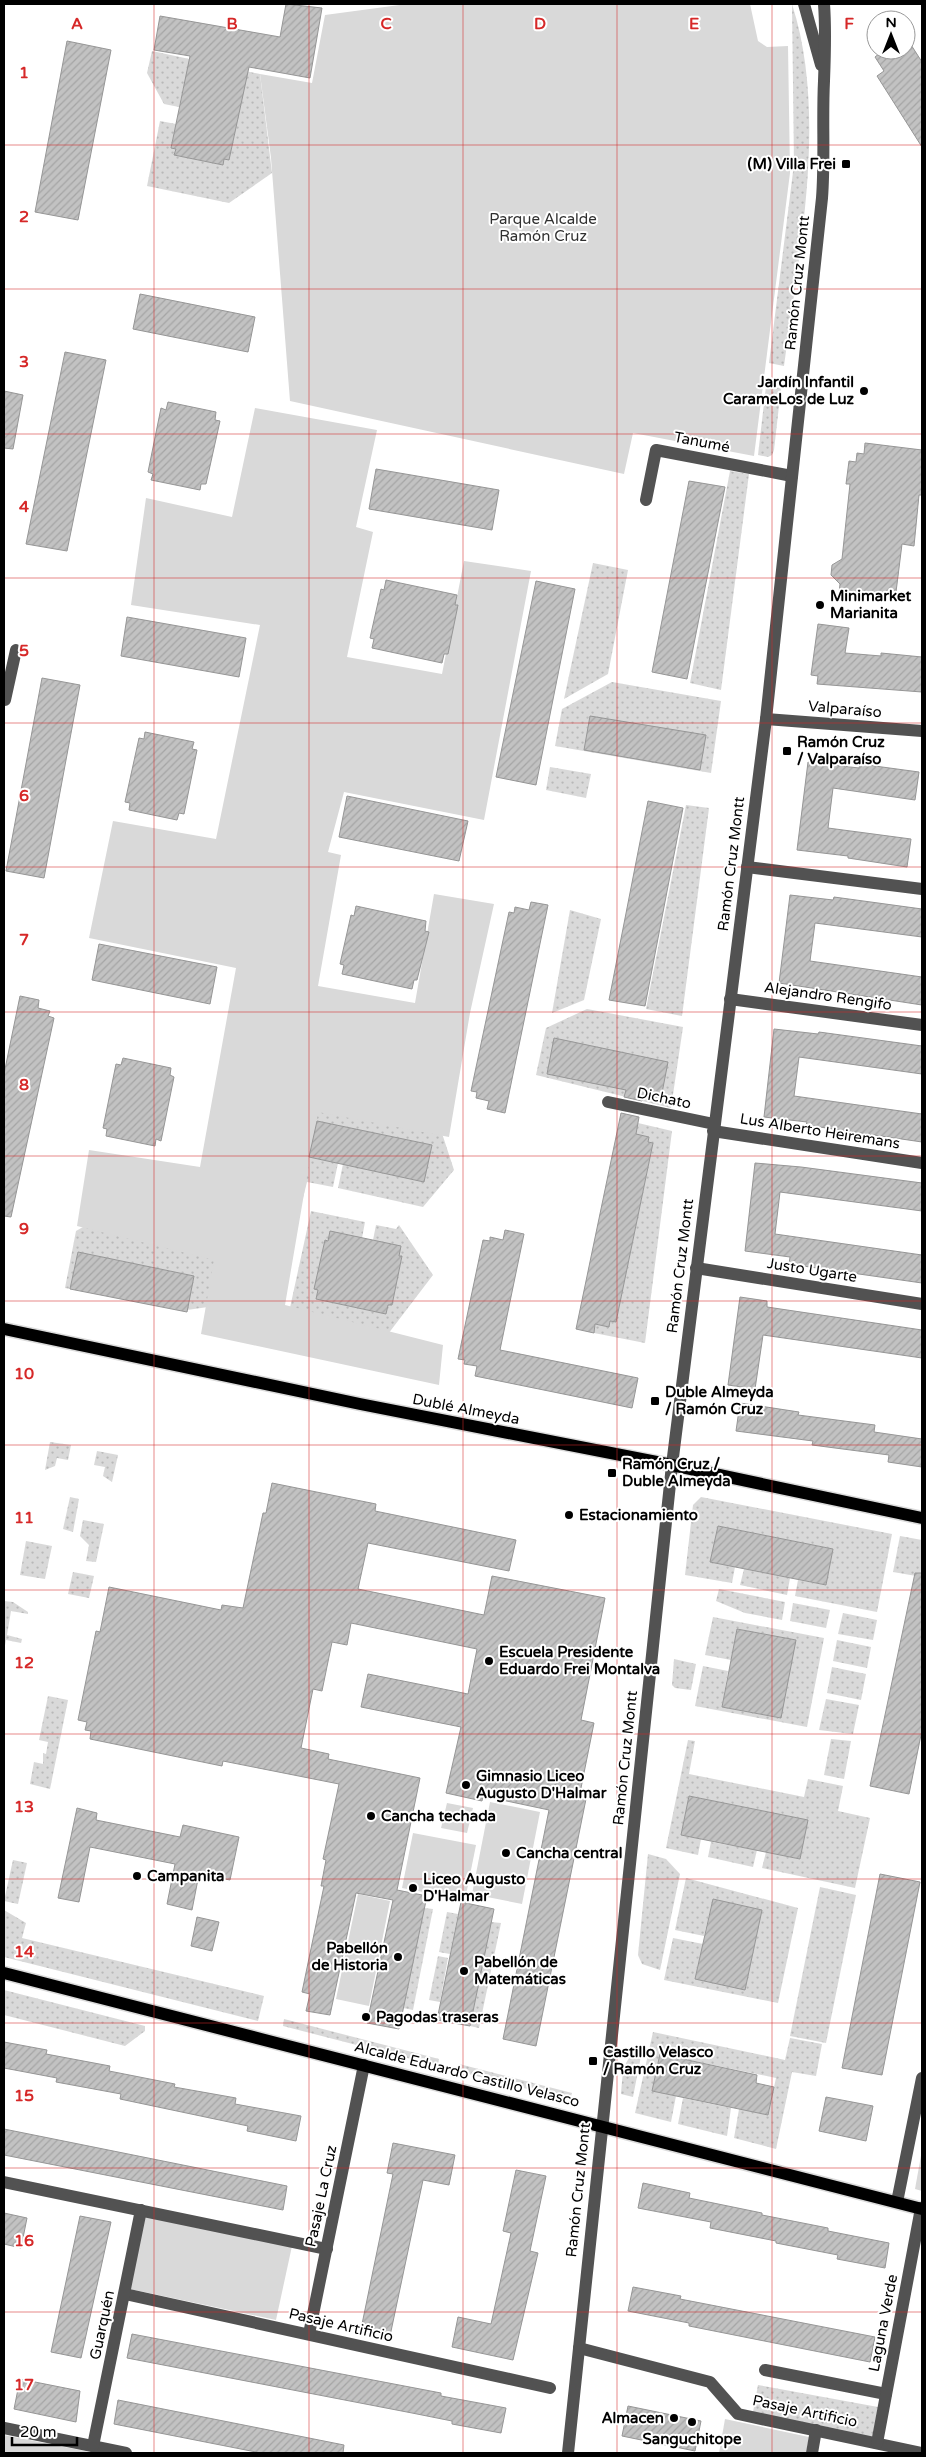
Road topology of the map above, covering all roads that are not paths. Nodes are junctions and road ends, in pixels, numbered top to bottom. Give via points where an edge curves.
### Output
1 (804, 4) edge
2 (824, 4) edge
3 (824, 82) junction
4 (792, 476) junction
5 (646, 500) dead end
6 (16, 650) dead end
7 (4, 699) edge
8 (766, 719) junction
9 (922, 731) edge
10 (747, 867) junction
11 (922, 889) edge
12 (730, 999) junction
13 (922, 1025) edge
14 (608, 1102) dead end
15 (714, 1128) junction
16 (922, 1162) edge
17 (696, 1268) junction
18 (922, 1304) edge
19 (4, 1329) edge
20 (672, 1465) junction
21 (922, 1518) edge
22 (4, 1973) edge
23 (364, 2065) junction
24 (922, 2078) edge
25 (601, 2126) junction
26 (4, 2182) edge
27 (896, 2202) junction
28 (922, 2208) edge
29 (141, 2210) junction
30 (327, 2249) junction
31 (125, 2294) junction
32 (309, 2334) junction
33 (579, 2348) junction
34 (765, 2370) dead end
35 (550, 2388) dead end
36 (886, 2394) junction
37 (4, 2428) edge
38 (816, 2430) junction
39 (877, 2443) junction
40 (93, 2446) junction
41 (922, 2452) edge
42 (122, 2453) edge
43 (568, 2453) edge
44 (812, 2453) edge

1 - 3 street, Ramón Cruz Montt
2 - 3 street, Ramón Cruz Montt via 827,37
3 - 4 street, Ramón Cruz Montt via 825,162
4 - 5 street, Tanumé via 656,450
4 - 8 street, Ramón Cruz Montt
6 - 7 street
8 - 9 street, Valparaíso
8 - 10 street, Ramón Cruz Montt
10 - 11 street
10 - 12 street, Ramón Cruz Montt
12 - 13 street, Alejandro Rengifo
12 - 15 street, Ramón Cruz Montt
14 - 15 street, Dichato
15 - 16 street, Lus Alberto Heiremans
15 - 17 street, Ramón Cruz Montt
17 - 18 street, Justo Ugarte
17 - 20 street, Ramón Cruz Montt
19 - 20 main road, Dublé Almeyda
20 - 21 main road, Dublé Almeyda
20 - 25 street, Ramón Cruz Montt
22 - 23 main road, Alcalde Eduardo Castillo Velasco
23 - 25 main road, Alcalde Eduardo Castillo Velasco
23 - 30 street, Pasaje La Cruz
24 - 27 street
25 - 27 main road, Alcalde Eduardo Castillo Velasco
25 - 33 street, Ramón Cruz Montt
26 - 29 street
27 - 28 main road, Alcalde Eduardo Castillo Velasco
28 - 36 street, Laguna Verde
29 - 30 street
29 - 31 street, Guarquén
30 - 32 street, Pasaje La Cruz
31 - 32 street, Pasaje Artificio
31 - 40 street, Guarquén
32 - 35 street, Pasaje Artificio
33 - 38 street, Pasaje Artificio via 710,2382 738,2414
33 - 43 street, Ramón Cruz Montt
34 - 36 street
36 - 39 street, Laguna Verde
37 - 40 street
38 - 39 street, Pasaje Artificio
38 - 44 street
39 - 41 street, Pasaje Artificio
40 - 42 street

